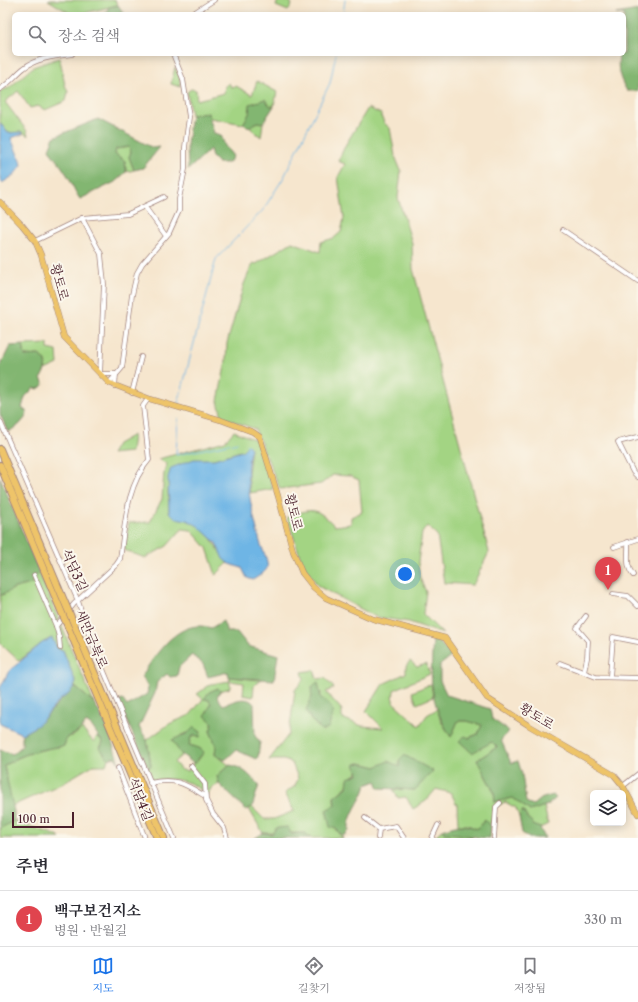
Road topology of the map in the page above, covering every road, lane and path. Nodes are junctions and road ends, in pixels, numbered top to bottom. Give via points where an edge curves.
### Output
1 (214, 0) edge
2 (195, 12) edge
3 (62, 56) edge
4 (174, 56) edge
5 (0, 89) edge
6 (164, 197) dead end
7 (0, 202) edge
8 (145, 207) junction
9 (82, 218) junction
10 (563, 230) dead end
11 (166, 236) junction
12 (34, 241) junction
13 (638, 280) edge
14 (141, 358) dead end
15 (100, 374) junction
16 (116, 374) junction
17 (109, 383) junction
18 (115, 386) junction
19 (132, 393) junction
20 (148, 399) junction
21 (0, 421) edge
22 (638, 438) edge
23 (0, 449) edge
24 (0, 465) edge
25 (638, 477) edge
26 (638, 539) edge
27 (628, 542) junction
28 (614, 547) dead end
29 (34, 575) dead end
30 (633, 575) dead end
31 (613, 594) dead end
32 (78, 601) junction
33 (62, 605) junction
34 (638, 606) edge
35 (586, 616) dead end
36 (56, 626) junction
37 (71, 626) junction
38 (638, 642) edge
39 (60, 648) dead end
40 (560, 664) dead end
41 (584, 672) junction
42 (610, 676) junction
43 (638, 678) edge
44 (191, 766) dead end
45 (118, 768) dead end
46 (638, 774) edge
47 (150, 783) junction
48 (623, 786) junction
49 (205, 796) junction
50 (500, 804) dead end
51 (638, 814) edge
52 (365, 818) dead end
53 (438, 826) dead end
54 (379, 828) junction
55 (145, 838) edge
56 (157, 838) edge
57 (164, 838) edge
58 (174, 838) edge
59 (227, 838) edge
60 (378, 838) edge
61 (404, 838) edge
62 (432, 838) edge
63 (494, 838) edge

1 - 2 street
3 - 5 street via 36,61 25,67 10,83
4 - 11 street via 183,79 189,117 185,169 178,211
6 - 8 street
7 - 12 main road, 황토로 via 22,224
8 - 9 street via 128,214
8 - 11 street
9 - 12 street
9 - 15 street via 101,254 104,284
10 - 13 street
11 - 16 street via 137,273 122,368
12 - 15 main road, 황토로 via 41,255 64,337
14 - 19 street
15 - 16 street
15 - 17 main road, 황토로
16 - 17 street
16 - 18 street
17 - 18 main road, 황토로
18 - 19 main road, 황토로
19 - 20 main road, 황토로
20 - 32 street via 143,406 149,460 140,470 133,485 120,559
20 - 48 main road, 황토로 via 221,420 253,432 260,438 293,552 302,573 326,598 373,619 445,638 487,698 614,775
21 - 32 street, 석담3길
22 - 25 street via 618,442
23 - 33 highway, 새만금북로
24 - 33 highway, 새만금북로
26 - 27 street
27 - 28 street
27 - 30 street via 629,569
29 - 36 street
31 - 34 street via 628,596
32 - 36 street
32 - 47 street, 석담3길 via 90,638
33 - 37 highway, 새만금북로, bridge
35 - 41 street via 577,628 588,641
36 - 39 street
37 - 56 highway, 새만금북로
37 - 57 highway, 새만금북로
38 - 42 street via 613,637
40 - 41 street
41 - 42 street via 596,677
42 - 43 street
44 - 49 street via 205,784
45 - 55 street, 석담4길
46 - 48 street
47 - 49 street via 177,780
47 - 58 street, 석담3길
48 - 51 main road, 황토로
49 - 59 street
50 - 63 street via 496,807
52 - 54 street
53 - 62 street
54 - 60 street
54 - 61 street via 396,826

